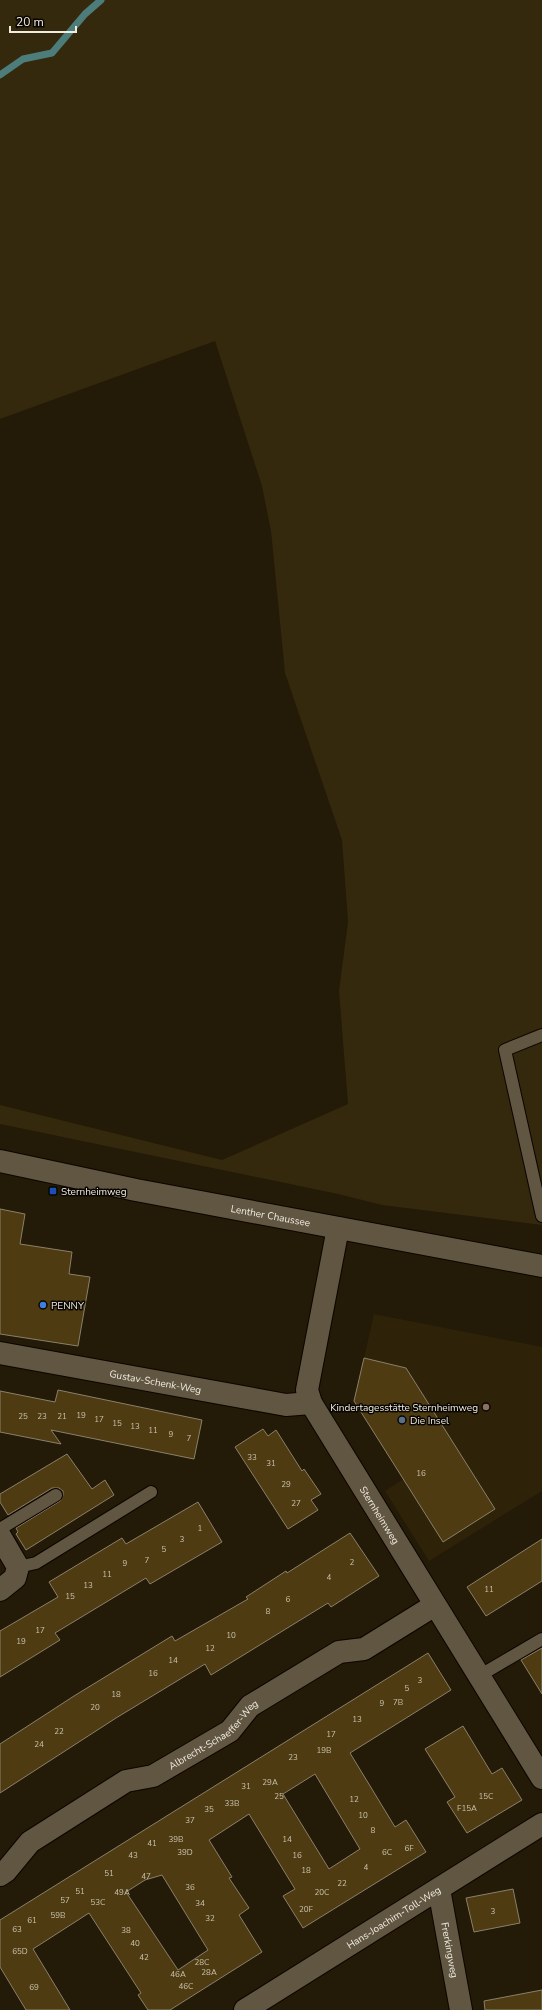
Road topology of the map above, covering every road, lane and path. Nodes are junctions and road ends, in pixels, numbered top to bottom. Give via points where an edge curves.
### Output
1 (542, 1035) edge
2 (0, 1161) edge
3 (542, 1216) edge
4 (338, 1228) junction
5 (542, 1266) edge
6 (0, 1353) edge
7 (311, 1404) junction
8 (151, 1492) dead end
9 (56, 1495) dead end
10 (0, 1529) edge
11 (0, 1536) edge
12 (18, 1568) junction
13 (0, 1590) edge
14 (435, 1605) junction
15 (542, 1639) edge
16 (479, 1676) junction
17 (542, 1778) edge
18 (542, 1824) edge
19 (0, 1875) edge
20 (439, 1889) junction
21 (245, 2010) edge
22 (461, 2010) edge

1 - 3 lane via 505,1050
2 - 4 street, Lenther Chaussee via 136,1190
4 - 5 street, Lenther Chaussee
4 - 7 street, Sternheimweg via 307,1390
6 - 7 street, Gustav-Schenk-Weg via 286,1405
7 - 14 street, Sternheimweg
8 - 12 lane via 36,1563
9 - 10 lane
11 - 12 street
12 - 13 street via 15,1578
14 - 16 street, Sternheimweg
14 - 19 street, Albrecht-Schaeffer-Weg via 364,1649 339,1652 250,1706 230,1731 153,1776 126,1781 30,1842
15 - 16 lane
16 - 17 street, Sternheimweg
18 - 20 street, Hans-Joachim-Toll-Weg
20 - 21 street, Hans-Joachim-Toll-Weg
20 - 22 street, Frerkingweg

